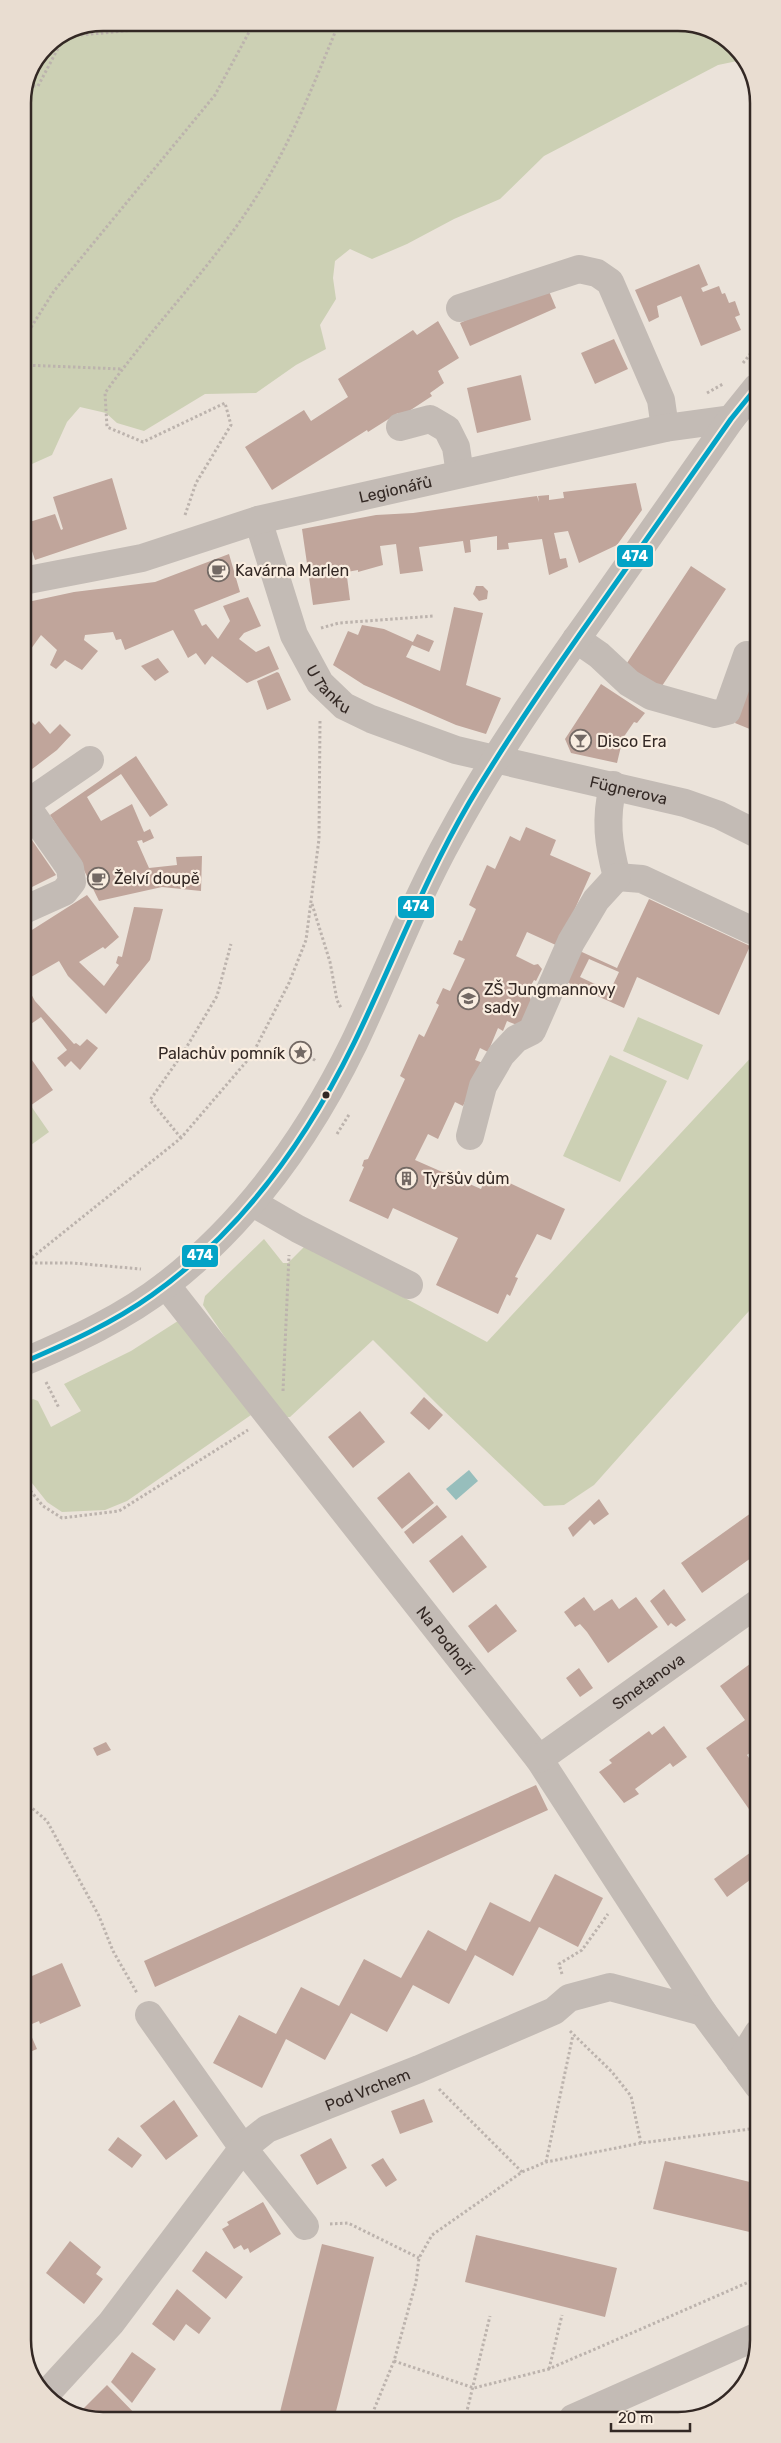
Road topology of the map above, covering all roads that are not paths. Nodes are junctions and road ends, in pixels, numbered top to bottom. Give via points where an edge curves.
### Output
1 (460, 308) dead end
2 (750, 395) edge
3 (731, 419) junction
4 (400, 427) dead end
5 (664, 428) junction
6 (460, 474) junction
7 (258, 520) junction
8 (31, 579) edge
9 (576, 639) junction
10 (747, 655) dead end
11 (496, 759) junction
12 (90, 760) dead end
13 (613, 786) junction
14 (31, 799) edge
15 (31, 812) edge
16 (750, 831) edge
17 (616, 877) junction
18 (31, 907) edge
19 (750, 930) edge
20 (470, 1136) dead end
21 (253, 1203) junction
22 (166, 1285) junction
23 (409, 1285) dead end
24 (31, 1359) edge
25 (750, 1609) edge
26 (539, 1759) junction
27 (703, 2012) junction
28 (149, 2015) road end
29 (750, 2046) edge
30 (740, 2062) junction
31 (750, 2075) edge
32 (243, 2148) junction
33 (305, 2226) road end
34 (750, 2340) edge
35 (51, 2389) edge
36 (587, 2412) edge

1 - 5 street via 579,270 598,273 610,282 622,308 661,400
2 - 3 street
3 - 5 street, Legionářů
3 - 9 street
4 - 6 street via 430,419 447,428 456,447
5 - 6 street, Legionářů
6 - 7 street, Legionářů
7 - 8 street, Legionářů via 142,558
7 - 11 street, U Tanku via 295,638 320,683 344,706 371,719 456,750
9 - 10 street via 629,683 651,696 714,714 727,711
9 - 11 street
11 - 13 street, Fügnerova
11 - 21 street via 450,836 331,1085 302,1134
12 - 14 street
13 - 16 street, Fügnerova via 685,803
13 - 17 street via 609,802 608,841
15 - 18 street via 70,868 72,882 64,892
17 - 19 street via 642,879
17 - 20 street via 596,900 571,942 532,1031 516,1039 501,1055 483,1086
21 - 22 street via 213,1245
21 - 23 street
22 - 24 street via 114,1319
22 - 26 street, Na Podhoří
25 - 26 street, Smetanova
26 - 27 street, Na Podhoří
27 - 30 street
27 - 32 street, Pod Vrchem via 610,1987 569,1998 554,2011 420,2069 267,2129
28 - 32 street
29 - 30 street
30 - 31 street
32 - 33 street
32 - 35 street, Pod Vrchem via 111,2323
34 - 36 street

